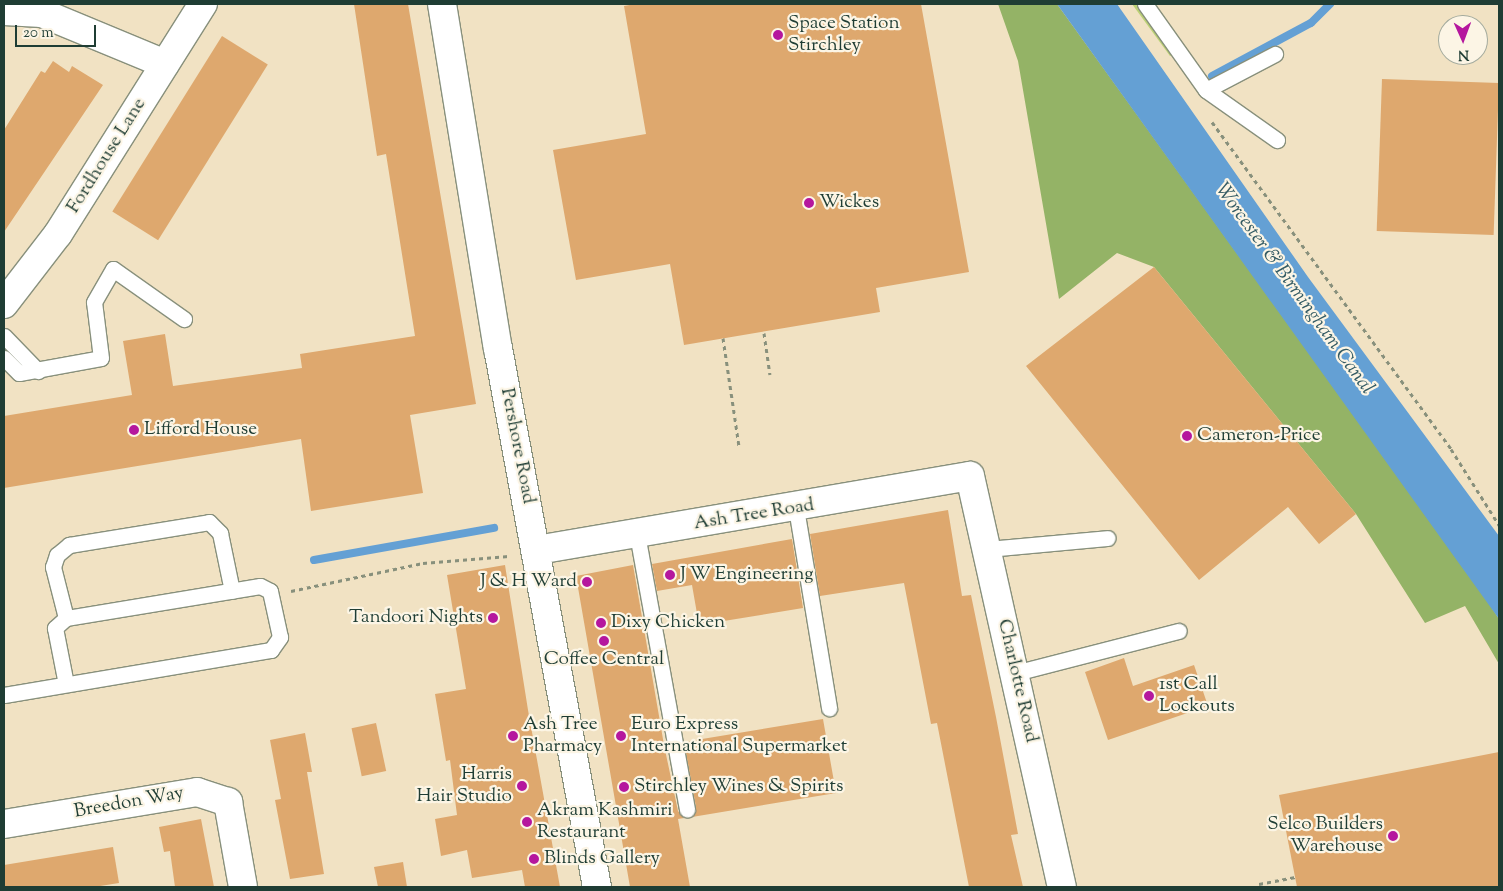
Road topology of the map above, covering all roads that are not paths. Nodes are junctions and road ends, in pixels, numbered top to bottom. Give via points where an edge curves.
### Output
1 (203, 4) edge
2 (442, 4) edge
3 (1145, 4) edge
4 (4, 11) edge
5 (1275, 54) dead end
6 (165, 64) junction
7 (1206, 90) junction
8 (1277, 140) dead end
9 (4, 304) edge
10 (184, 319) dead end
11 (4, 336) edge
12 (4, 358) edge
13 (38, 371) junction
14 (970, 476) joint
15 (796, 508) junction
16 (637, 534) junction
17 (1108, 538) dead end
18 (987, 549) junction
19 (537, 550) junction
20 (232, 591) junction
21 (66, 618) junction
22 (1179, 631) dead end
23 (1015, 673) junction
24 (66, 684) junction
25 (4, 694) edge
26 (829, 708) dead end
27 (687, 809) dead end
28 (4, 824) edge
29 (243, 887) edge
30 (597, 887) edge
31 (1062, 887) edge

1 - 6 street, Fordhouse Lane
2 - 19 street, Pershore Road via 498,348
3 - 7 lane
4 - 6 street via 42,14
5 - 7 lane
6 - 9 street, Fordhouse Lane via 58,234
7 - 8 lane
10 - 13 lane via 113,269 94,302 101,358
11 - 13 lane
12 - 13 lane via 19,372
14 - 15 street, Ash Tree Road
14 - 18 street, Charlotte Road
15 - 16 street, Ash Tree Road
15 - 26 lane
16 - 19 street, Ash Tree Road
16 - 27 lane
17 - 18 lane
18 - 23 street, Charlotte Road
19 - 30 street, Pershore Road
20 - 21 lane
20 - 21 lane via 220,533 209,522 69,545 57,555 53,567
20 - 24 lane via 260,586 270,591 280,637 270,650
21 - 24 lane via 55,628
22 - 23 lane
23 - 31 street, Charlotte Road
24 - 25 lane
28 - 29 street, Breedon Way via 197,792 228,802

